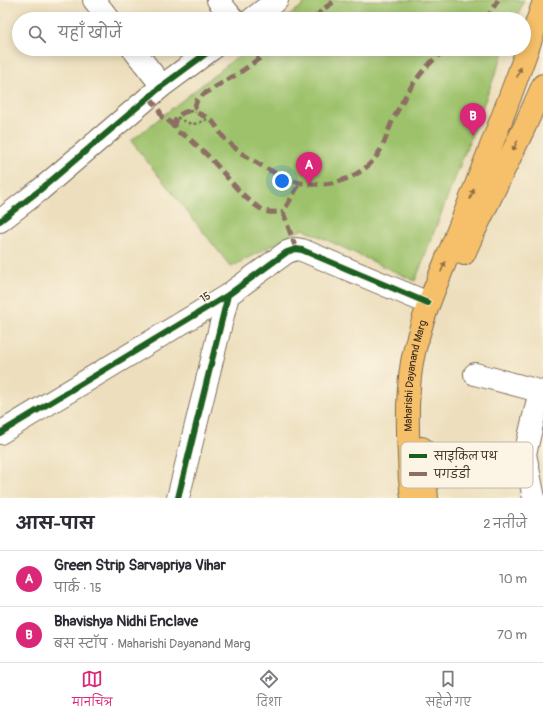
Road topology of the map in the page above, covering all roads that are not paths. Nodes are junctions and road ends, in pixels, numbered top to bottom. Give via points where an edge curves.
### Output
1 (94, 0) edge
2 (218, 0) edge
3 (277, 0) edge
4 (543, 4) edge
5 (103, 12) edge
6 (227, 12) edge
7 (261, 12) edge
8 (531, 42) edge
9 (138, 56) edge
10 (203, 56) edge
11 (526, 56) edge
12 (543, 85) edge
13 (162, 86) junction
14 (534, 121) edge
15 (0, 221) edge
16 (464, 234) junction
17 (228, 295) junction
18 (436, 305) junction
19 (475, 374) dead end
20 (542, 391) edge
21 (0, 433) edge
22 (408, 442) edge
23 (422, 442) edge
24 (528, 442) edge
25 (411, 488) edge
26 (426, 488) edge
27 (532, 488) edge
28 (178, 498) edge
29 (412, 498) edge
30 (427, 498) edge
31 (534, 498) edge

1 - 5 street
2 - 6 street
3 - 7 street
8 -> 4 main road
9 - 13 street
10 - 13 street
16 -> 11 main road
12 - 14 main road
13 - 15 street
14 -> 16 main road
16 - 18 main road
17 - 18 street, 15 via 281,255 296,249
17 - 21 street, 15
17 - 28 street
18 - 22 main road, Maharishi Dayanand Marg via 417,340 412,363 408,394
18 - 23 main road, Maharishi Dayanand Marg via 434,336 423,395
19 - 20 street
20 - 24 street
25 - 29 main road, Maharishi Dayanand Marg
26 - 30 main road, Maharishi Dayanand Marg
27 - 31 street

